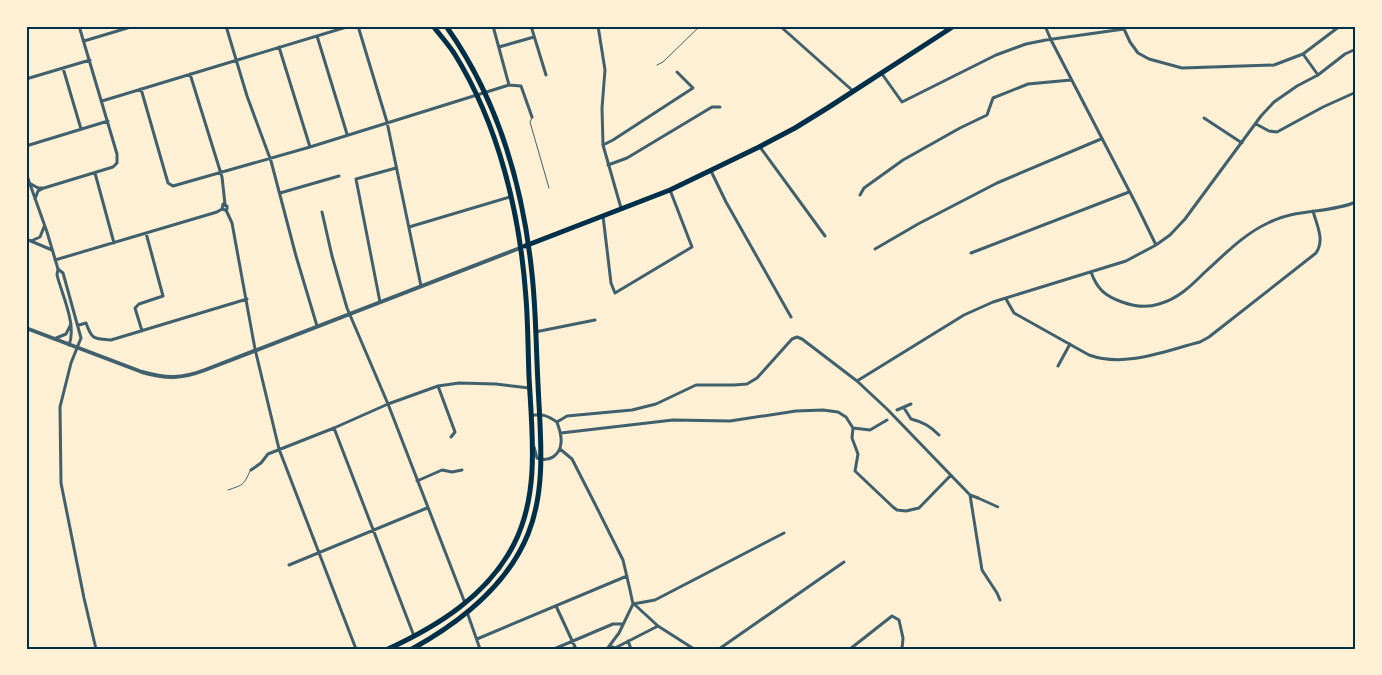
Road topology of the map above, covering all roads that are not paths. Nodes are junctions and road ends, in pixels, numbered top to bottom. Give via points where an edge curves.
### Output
1 (79, 26) edge
2 (134, 26) edge
3 (226, 26) edge
4 (350, 26) edge
5 (358, 26) edge
6 (433, 26) edge
7 (446, 26) edge
8 (493, 26) edge
9 (531, 26) edge
10 (598, 26) edge
11 (700, 26) edge
12 (780, 26) edge
13 (954, 26) edge
14 (1045, 26) edge
15 (1340, 26) edge
16 (1125, 28) edge
17 (317, 36) junction
18 (534, 37) junction
19 (1051, 40) junction
20 (84, 41) junction
21 (279, 47) junction
22 (499, 47) junction
23 (1356, 49) edge
24 (1303, 54) junction
25 (90, 60) junction
26 (236, 60) junction
27 (657, 65) dead end
28 (62, 68) junction
29 (676, 72) dead end
30 (190, 74) junction
31 (882, 74) junction
32 (546, 75) dead end
33 (1318, 75) junction
34 (26, 79) edge
35 (1071, 80) junction
36 (510, 85) junction
37 (141, 89) junction
38 (854, 91) junction
39 (486, 92) junction
40 (477, 95) junction
41 (1356, 96) edge
42 (102, 101) junction
43 (720, 107) dead end
44 (532, 117) joint
45 (1204, 118) dead end
46 (108, 121) junction
47 (387, 122) junction
48 (1256, 124) junction
49 (81, 129) junction
50 (347, 134) junction
51 (1101, 139) junction
52 (1242, 143) junction
53 (603, 145) junction
54 (26, 146) edge
55 (310, 147) junction
56 (759, 147) junction
57 (270, 159) junction
58 (608, 165) junction
59 (396, 168) junction
60 (711, 171) junction
61 (220, 172) junction
62 (26, 173) edge
63 (95, 173) junction
64 (338, 176) dead end
65 (29, 181) junction
66 (44, 188) junction
67 (550, 188) dead end
68 (670, 190) junction
69 (1129, 192) junction
70 (280, 193) junction
71 (860, 195) dead end
72 (510, 197) junction
73 (35, 199) junction
74 (1356, 202) edge
75 (621, 208) junction
76 (224, 209) junction
77 (322, 212) dead end
78 (1313, 212) junction
79 (603, 216) junction
80 (44, 226) junction
81 (409, 227) junction
82 (146, 233) junction
83 (825, 236) dead end
84 (26, 239) edge
85 (31, 241) junction
86 (114, 243) junction
87 (528, 245) junction
88 (1156, 245) junction
89 (520, 248) junction
90 (875, 248) dead end
91 (52, 250) junction
92 (971, 253) dead end
93 (55, 260) junction
94 (58, 269) junction
95 (1091, 272) junction
96 (421, 286) junction
97 (246, 299) junction
98 (1006, 299) junction
99 (380, 302) junction
100 (350, 313) junction
101 (791, 317) dead end
102 (595, 320) dead end
103 (71, 324) junction
104 (78, 325) junction
105 (317, 326) junction
106 (26, 328) edge
107 (142, 331) junction
108 (535, 332) junction
109 (54, 339) junction
110 (1070, 344) junction
111 (69, 345) junction
112 (76, 348) junction
113 (255, 349) junction
114 (1058, 366) dead end
115 (857, 381) junction
116 (438, 386) junction
117 (530, 388) junction
118 (388, 404) junction
119 (912, 404) dead end
120 (904, 408) junction
121 (897, 410) dead end
122 (539, 414) junction
123 (531, 416) junction
124 (887, 420) dead end
125 (557, 422) junction
126 (334, 428) junction
127 (853, 428) junction
128 (561, 433) junction
129 (939, 435) dead end
130 (451, 437) dead end
131 (532, 442) junction
132 (279, 449) junction
133 (560, 449) junction
134 (540, 460) junction
135 (251, 470) joint
136 (462, 470) dead end
137 (951, 475) junction
138 (417, 481) junction
139 (228, 490) dead end
140 (970, 495) junction
141 (978, 498) joint
142 (998, 507) dead end
143 (428, 508) junction
144 (372, 531) junction
145 (784, 533) dead end
146 (320, 553) junction
147 (844, 562) dead end
148 (290, 565) dead end
149 (627, 576) junction
150 (1000, 600) dead end
151 (465, 604) junction
152 (633, 604) junction
153 (556, 606) junction
154 (467, 612) junction
155 (624, 624) junction
156 (658, 626) junction
157 (414, 636) junction
158 (477, 639) junction
159 (628, 641) junction
160 (573, 642) junction
161 (608, 647) edge
162 (96, 649) edge
163 (356, 649) edge
164 (388, 649) edge
165 (412, 649) edge
166 (480, 649) edge
167 (554, 649) edge
168 (576, 649) edge
169 (632, 649) edge
170 (694, 649) edge
171 (719, 649) edge
172 (850, 649) edge
173 (902, 649) edge

1 - 20 street
2 - 20 street
3 - 26 street
4 - 17 street
5 - 47 street
6 - 40 main road via 454,52
7 - 39 main road
8 - 22 street
9 - 18 street
10 - 53 street via 605,70
11 - 27 lane
12 - 38 street
13 - 31 main road
14 - 19 street
15 - 24 street
16 - 19 street
16 - 24 street via 1138,53 1182,68 1274,65
17 - 21 street
17 - 50 street
18 - 22 street
18 - 32 street
19 - 31 street via 1026,44 996,55 902,102
19 - 35 street
20 - 25 street
21 - 26 street
21 - 55 street
22 - 36 street
23 - 33 street
24 - 33 street
25 - 28 street
25 - 42 street
26 - 30 street
26 - 57 street
28 - 34 street
28 - 49 street
29 - 53 street via 693,88
30 - 37 street
30 - 61 street
31 - 38 main road
33 - 48 street via 1274,102
35 - 51 street
35 - 71 street via 1028,84 993,98 987,115 903,160 864,188
36 - 39 street
36 - 44 street via 521,86
37 - 42 street
37 - 61 street via 170,185
38 - 56 main road
39 - 40 street
39 - 87 main road via 507,148
40 - 47 street
40 - 72 main road via 499,150
41 - 48 street via 1354,93 1323,106 1277,132
42 - 46 street
43 - 58 street via 712,107 627,158
44 - 67 lane via 530,122
45 - 52 street
46 - 49 street
46 - 63 street via 117,163
47 - 50 street
47 - 59 street
48 - 52 street
49 - 54 street
50 - 55 street
51 - 69 street
51 - 90 street via 997,183
52 - 88 street via 1186,219
53 - 58 street
55 - 57 street
56 - 60 main road
56 - 83 street
57 - 61 street
57 - 70 street
58 - 75 street
59 - 81 street
59 - 99 street via 356,179
60 - 68 main road
60 - 101 street
61 - 76 street via 227,206
62 - 65 street
63 - 66 street
63 - 86 street
64 - 70 street
65 - 66 street via 33,186
65 - 73 street
66 - 73 street via 38,191
68 - 75 main road
68 - 79 street via 692,247 615,293
69 - 88 street
69 - 92 street
70 - 105 street
72 - 81 street
72 - 89 main road
73 - 80 street
74 - 78 street
75 - 79 main road
76 - 82 street
76 - 97 street via 232,223
77 - 100 street
78 - 95 street via 1282,216 1253,231 1185,291 1158,305 1130,305 1113,299 1098,288
78 - 110 street via 1321,237 1316,253 1200,342 1115,361 1094,356
79 - 87 main road
80 - 85 street via 40,237
80 - 91 street
81 - 96 street
82 - 86 street
82 - 107 street via 164,296 137,306
84 - 85 street
85 - 91 street
86 - 93 street
87 - 89 main road
87 - 108 main road
88 - 95 street via 1126,261
89 - 96 street
89 - 117 main road
91 - 93 street
93 - 94 street
94 - 103 street
94 - 104 street via 63,273
95 - 98 street
96 - 99 street
97 - 107 street
97 - 113 street
98 - 110 street via 1014,313
98 - 115 street via 964,314
99 - 100 street
100 - 105 street
100 - 118 street
102 - 108 street
103 - 109 street via 66,334
103 - 111 street
104 - 107 street via 86,323 96,339 111,340
104 - 112 street via 81,338
105 - 113 street
106 - 109 street
108 - 122 main road
109 - 111 street
110 - 114 street
111 - 112 street
112 - 113 street via 142,372 170,378 190,375
112 - 162 street via 60,407 60,465 66,509
113 - 132 street
115 - 125 street via 798,337 792,339 757,378 747,384 696,385 656,404 567,416
115 - 137 street
116 - 117 street via 459,383
116 - 118 street
116 - 130 street via 455,432
117 - 123 main road
118 - 126 street
118 - 138 street
119 - 120 street
120 - 121 street
120 - 129 street via 911,419 923,422
122 - 123 street
122 - 125 street
122 - 134 main road
123 - 131 main road
124 - 127 street via 870,430
125 - 128 street
126 - 132 street
126 - 144 street
127 - 128 street via 838,412 823,410 730,421 673,420
127 - 137 street via 852,438 858,454 855,470 896,510 918,508
128 - 133 street
131 - 134 street
131 - 151 main road via 531,492 520,531 496,573
132 - 135 street via 268,454
132 - 146 street
133 - 134 street via 554,457
133 - 149 street via 572,458 623,560
134 - 154 main road via 533,519 522,548 493,589
135 - 139 lane via 246,482
136 - 138 street via 442,470
137 - 140 street
138 - 143 street
140 - 141 street
140 - 150 street via 982,570
141 - 142 street
143 - 144 street
143 - 151 street
144 - 146 street
144 - 157 street
145 - 152 street via 655,600
146 - 148 street
146 - 163 street
147 - 171 street
149 - 152 street
149 - 153 street
151 - 157 main road
152 - 155 street
152 - 156 street
153 - 158 street
153 - 160 street
154 - 158 street
154 - 165 main road via 425,644
155 - 160 street via 613,624
155 - 161 street
156 - 159 street
156 - 170 street
157 - 164 main road
158 - 166 street
159 - 161 street via 615,648
159 - 169 street
160 - 167 street
160 - 168 street
172 - 173 street via 892,616 899,620

